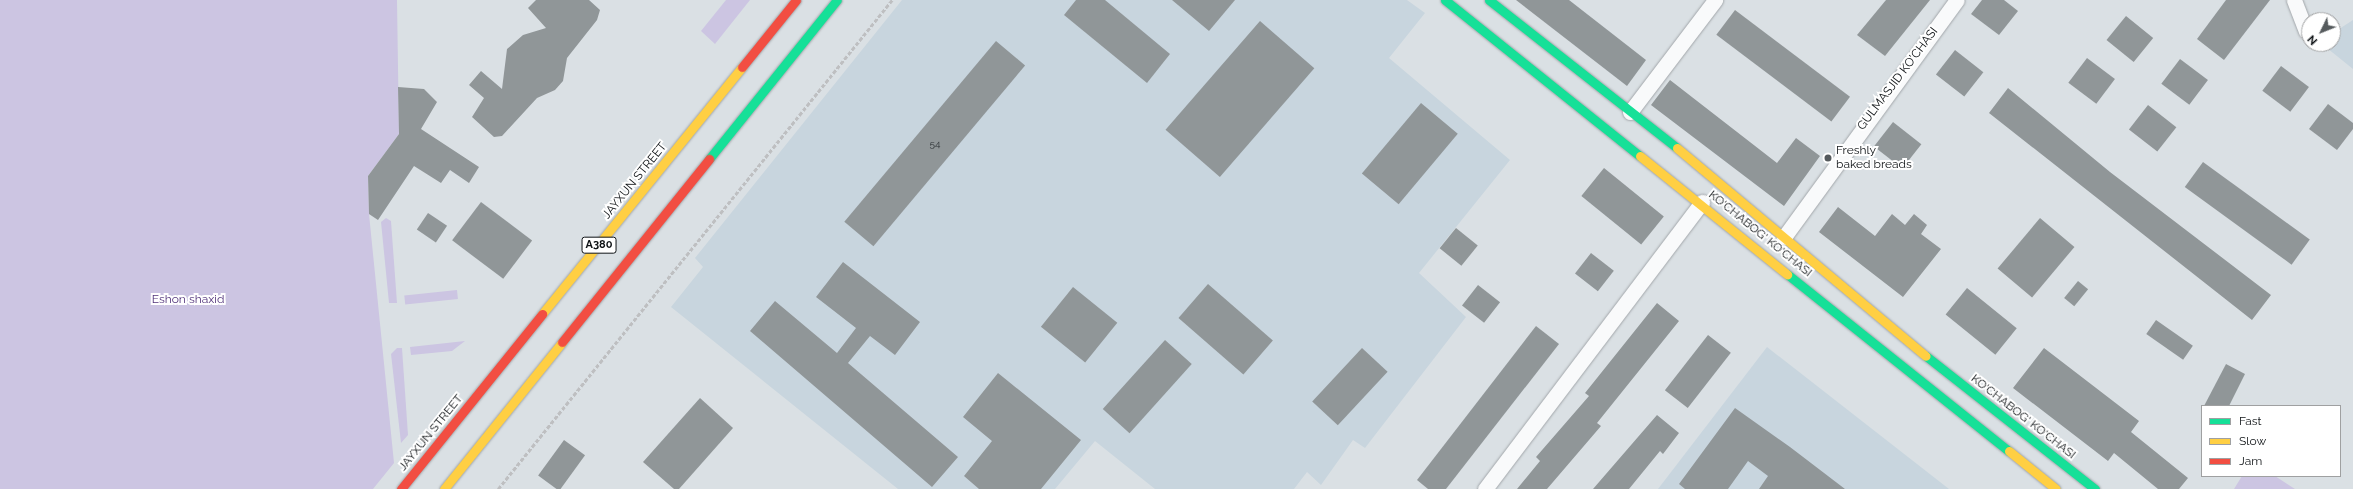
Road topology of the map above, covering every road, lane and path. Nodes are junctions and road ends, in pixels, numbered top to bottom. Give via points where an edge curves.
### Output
1 (796, 0) edge
2 (836, 0) edge
3 (892, 0) edge
4 (1445, 0) edge
5 (1489, 0) edge
6 (1715, 0) edge
7 (1957, 0) edge
8 (2294, 0) edge
9 (2301, 18) edge
10 (1630, 112) junction
11 (1725, 187) junction
12 (1710, 203) junction
13 (1784, 237) junction
14 (401, 489) edge
15 (444, 489) edge
16 (498, 489) edge
17 (1486, 489) edge
18 (2056, 489) edge
19 (2095, 489) edge

1 - 14 main road, JAYXUN STREET / A380 via 568,289 419,473
2 - 15 main road, A380 via 585,304
3 - 16 path
4 - 12 main road, KO‘CHABOG‘ KO‘CHASI
5 - 10 main road, KO‘CHABOG‘ KO‘CHASI
6 - 10 street
7 - 13 street, GULMASJID KO'CHASI
8 - 9 street
10 - 11 main road, KO‘CHABOG‘ KO‘CHASI
11 - 12 main road
11 - 13 main road, KO‘CHABOG‘ KO‘CHASI
12 - 17 street
12 - 18 main road, KO‘CHABOG‘ KO‘CHASI
13 - 19 main road, KO‘CHABOG‘ KO‘CHASI via 1901,336

